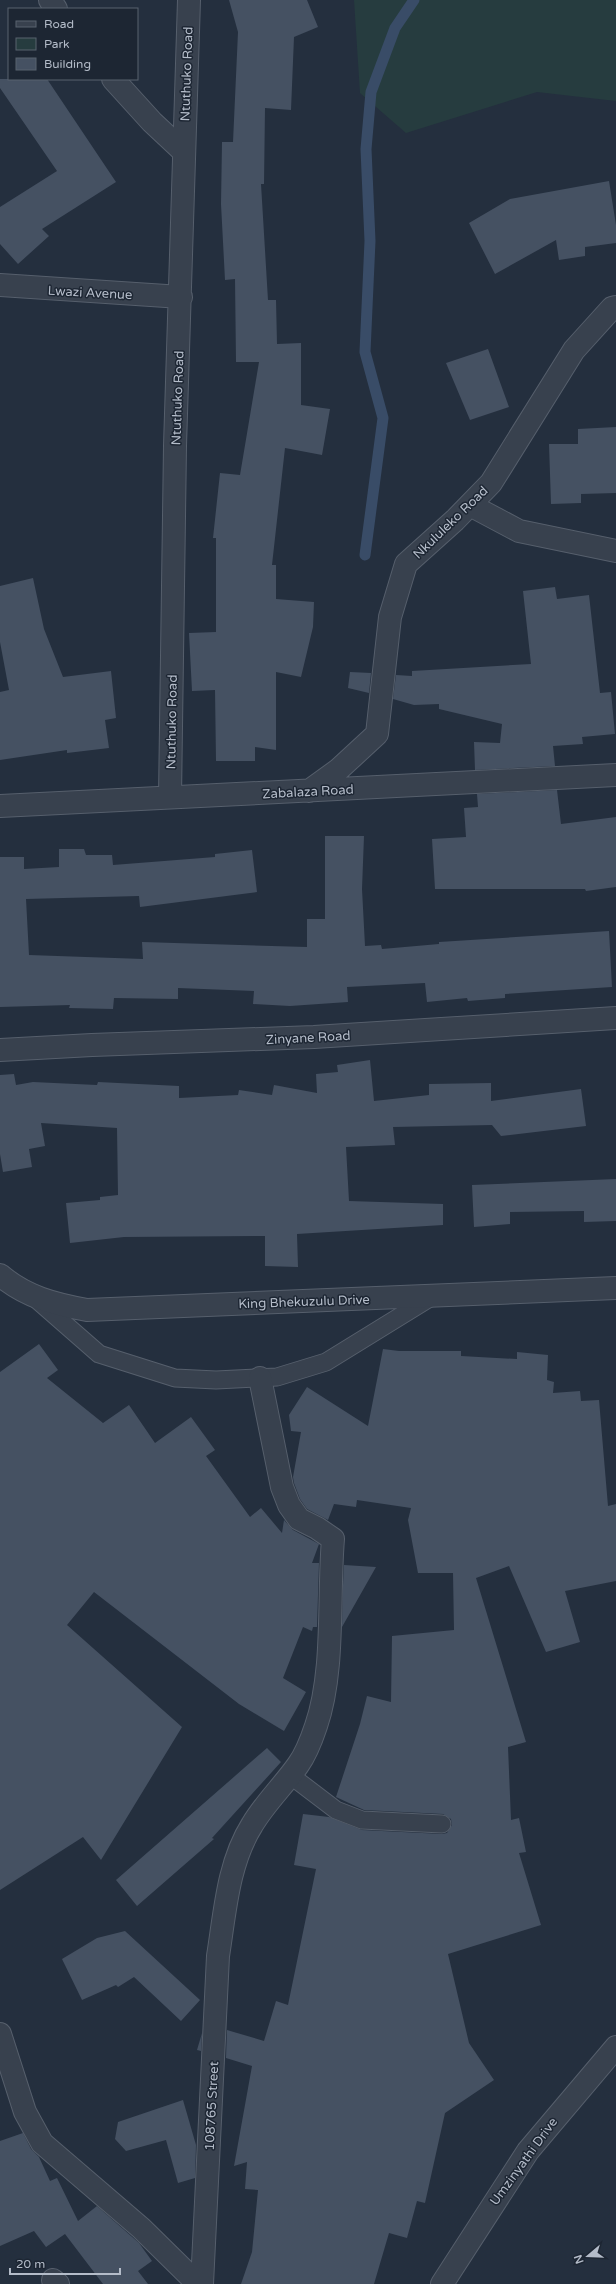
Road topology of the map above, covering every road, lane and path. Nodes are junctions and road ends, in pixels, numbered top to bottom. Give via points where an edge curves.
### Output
1 (189, 0) edge
2 (113, 80) edge
3 (183, 151) junction
4 (0, 285) edge
5 (181, 297) junction
6 (616, 307) edge
7 (470, 505) junction
8 (616, 551) edge
9 (616, 775) edge
10 (309, 791) junction
11 (170, 797) junction
12 (0, 806) edge
13 (616, 1018) edge
14 (0, 1050) edge
15 (0, 1275) edge
16 (616, 1288) edge
17 (433, 1296) junction
18 (33, 1297) junction
19 (260, 1378) junction
20 (290, 1775) junction
21 (442, 1824) dead end
22 (0, 2034) edge
23 (616, 2047) edge
24 (198, 2284) edge
25 (202, 2284) edge
26 (442, 2284) edge

1 - 3 street, Ntuthuko Road
2 - 3 street
3 - 5 street, Ntuthuko Road
4 - 5 street, Lwazi Avenue
5 - 11 street, Ntuthuko Road via 175,446
6 - 7 street, Nkululeko Road via 612,308 574,350 491,482
7 - 8 street via 519,531
7 - 10 street, Nkululeko Road via 406,564 390,617 377,734 338,770
9 - 10 street, Zabalaza Road
10 - 11 street, Zabalaza Road
11 - 12 street, Zabalaza Road
13 - 14 street, Zinyane Road via 322,1036
15 - 18 street, King Bhekuzulu Drive
16 - 17 street, King Bhekuzulu Drive
17 - 18 street, King Bhekuzulu Drive via 88,1310
17 - 19 lane via 326,1362 277,1377
18 - 19 lane via 99,1354 175,1378
19 - 20 street, 108765 Street via 282,1487 289,1505 299,1519 333,1539 324,1688 316,1726 299,1764
20 - 21 lane via 336,1810 362,1820
20 - 25 street, 108765 Street via 252,1824 235,1860 222,1928 218,1956
22 - 24 street via 24,2112 42,2143 141,2228
23 - 26 street, Umzinyathi Drive via 528,2151

